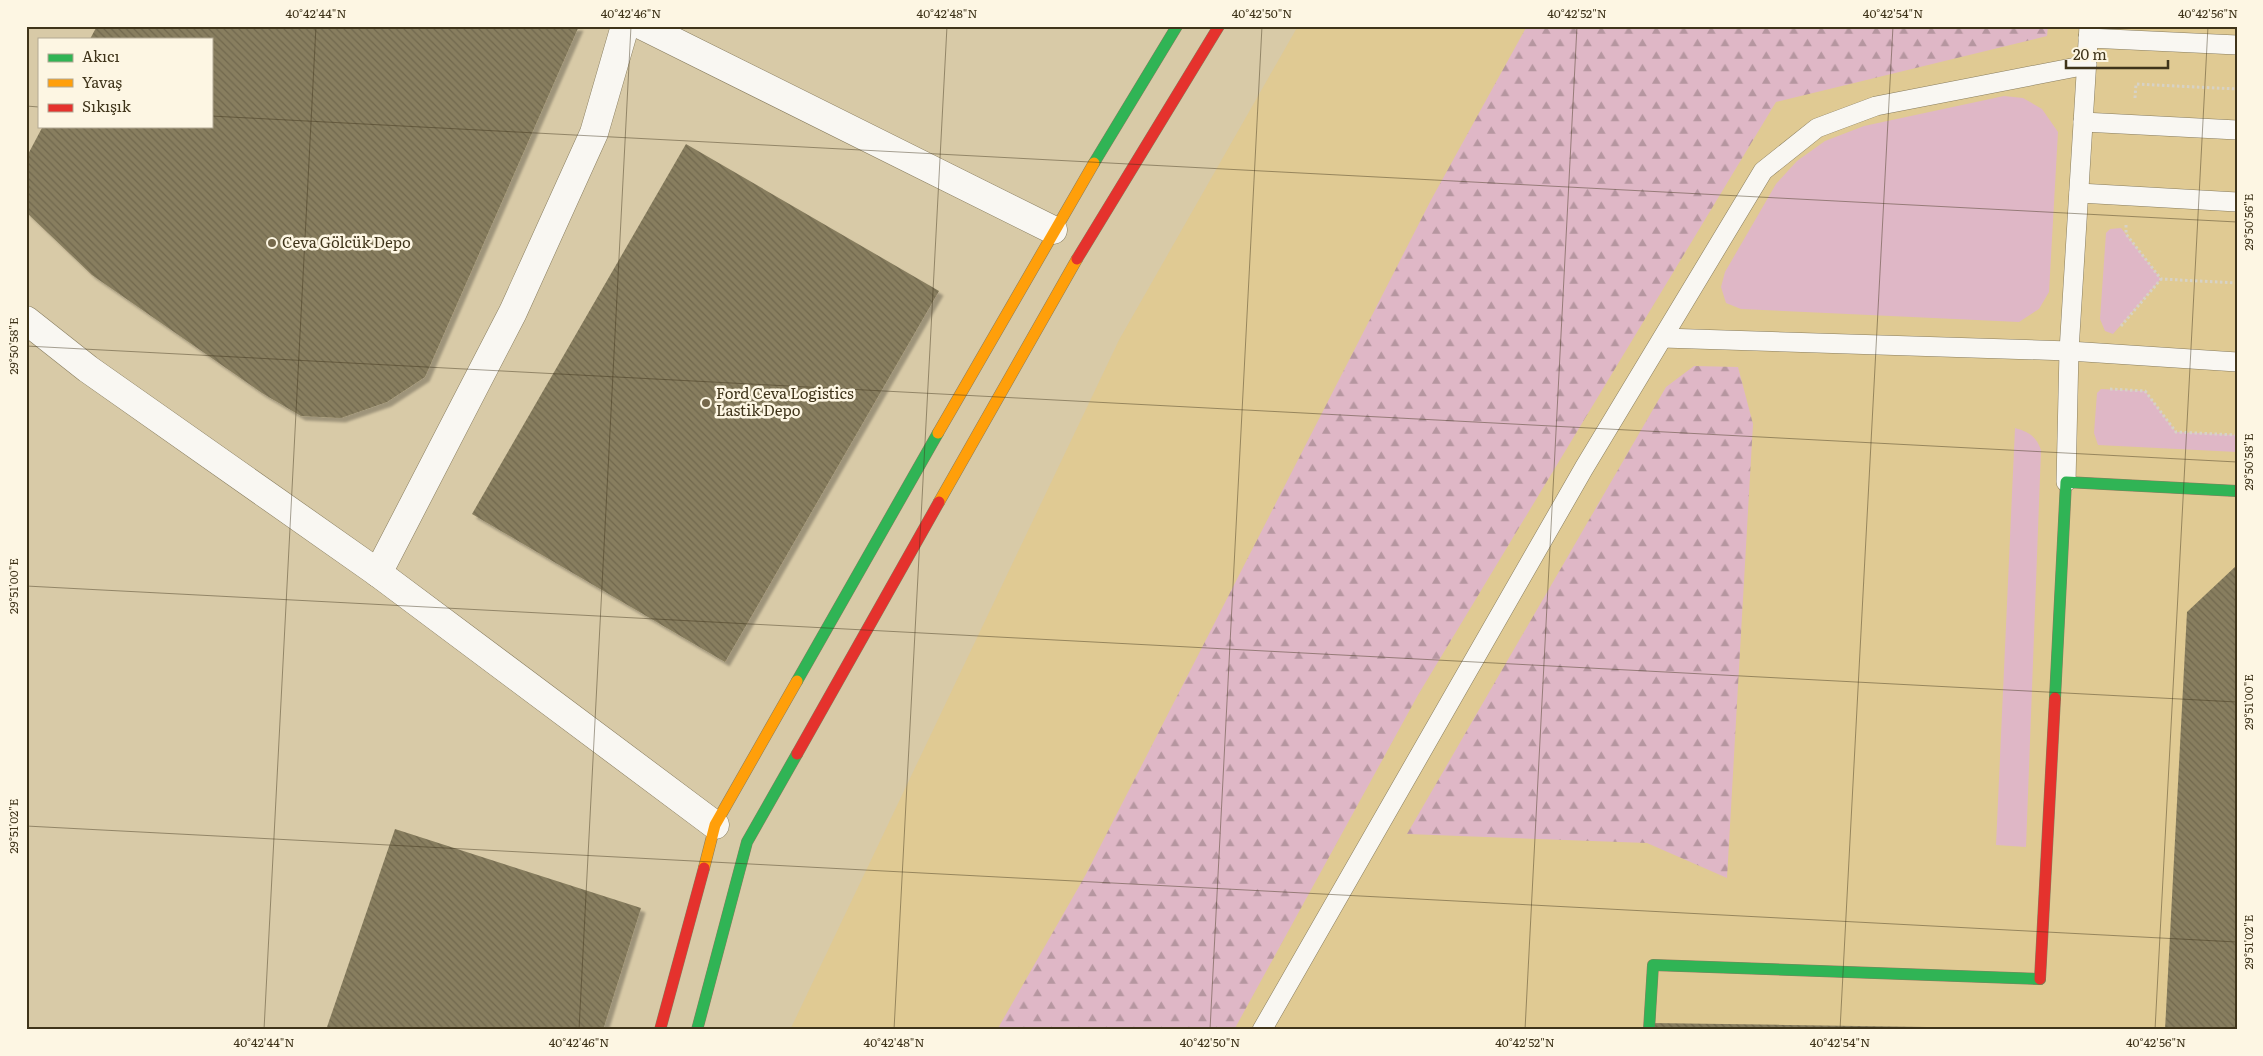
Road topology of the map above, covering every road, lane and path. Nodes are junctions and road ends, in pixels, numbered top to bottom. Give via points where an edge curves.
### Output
1 (625, 26) edge
2 (643, 26) edge
3 (1177, 26) edge
4 (1219, 26) edge
5 (2088, 32) edge
6 (2237, 44) edge
7 (2086, 65) junction
8 (2136, 84) dead end
9 (2237, 89) edge
10 (2083, 122) junction
11 (2237, 130) edge
12 (2079, 194) junction
13 (2237, 202) edge
14 (2126, 225) dead end
15 (1054, 230) junction
16 (2161, 279) junction
17 (2237, 283) edge
18 (26, 320) edge
19 (2117, 330) dead end
20 (1663, 338) junction
21 (2069, 352) junction
22 (2237, 362) edge
23 (2110, 389) dead end
24 (2237, 435) edge
25 (2066, 482) junction
26 (2237, 491) edge
27 (378, 573) junction
28 (715, 825) junction
29 (660, 1030) edge
30 (697, 1030) edge
31 (1262, 1030) edge
32 (1649, 1030) edge

1 - 27 street via 594,133 513,312
2 - 15 street
3 - 15 main road
4 - 30 main road via 1084,247 747,842
5 - 6 lane
5 - 7 lane
7 - 10 lane
7 - 20 lane via 1876,106 1817,128 1763,171
8 - 9 path
10 - 11 lane
10 - 12 lane
12 - 13 lane
12 - 21 lane
14 - 16 path via 2126,234
15 - 28 main road
16 - 17 path
16 - 19 path
18 - 27 street via 88,369
20 - 21 lane
20 - 31 lane via 1584,468
21 - 22 lane
21 - 25 lane
23 - 24 path via 2145,391 2176,432
25 - 26 main road
25 - 32 main road via 2042,979 1653,965
27 - 28 street
28 - 29 main road

